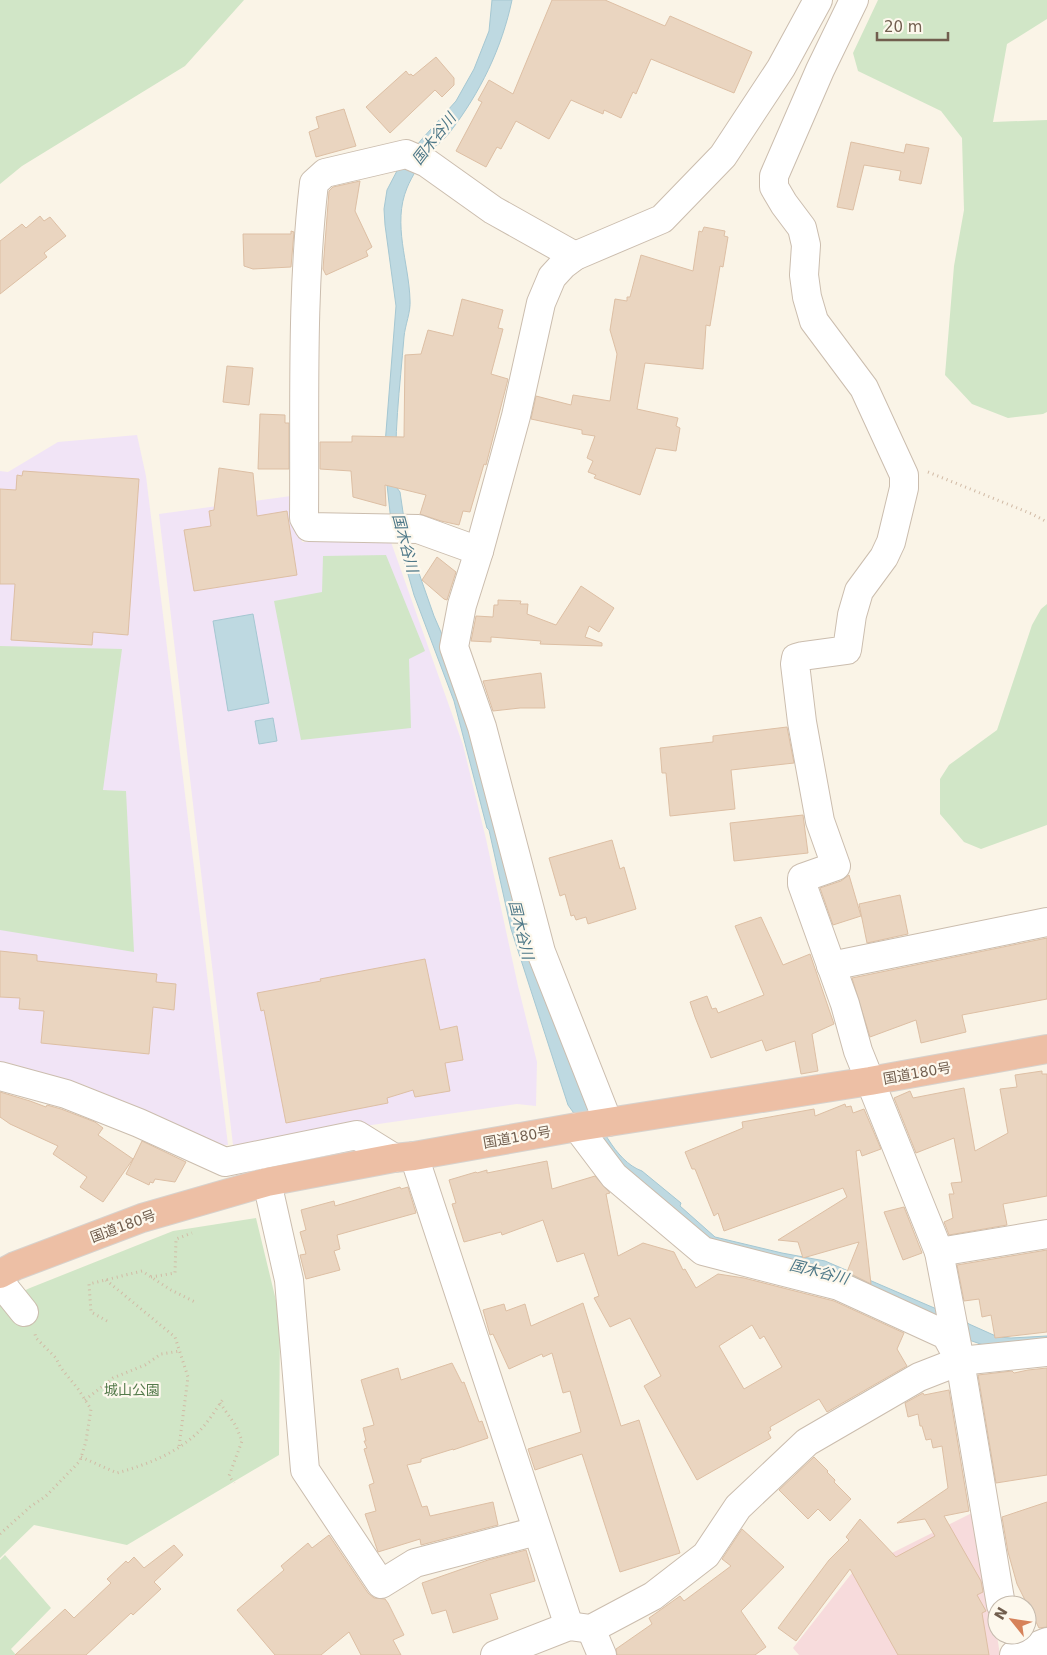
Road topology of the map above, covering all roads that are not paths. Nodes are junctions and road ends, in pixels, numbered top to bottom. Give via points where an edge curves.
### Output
1 (818, 0) edge
2 (854, 0) edge
3 (575, 256) junction
4 (479, 551) junction
5 (1047, 922) edge
6 (831, 966) junction
7 (1047, 1049) edge
8 (0, 1076) edge
9 (870, 1081) junction
10 (608, 1122) junction
11 (577, 1127) junction
12 (404, 1157) junction
13 (267, 1182) junction
14 (1047, 1234) edge
15 (939, 1252) junction
16 (0, 1274) edge
17 (0, 1282) edge
18 (24, 1312) road end
19 (1047, 1352) edge
20 (960, 1361) junction
21 (537, 1530) junction
22 (999, 1595) edge
23 (580, 1628) junction
24 (1047, 1642) edge
25 (495, 1655) edge
26 (602, 1655) edge
27 (1014, 1655) edge

1 - 3 street via 781,68 723,156 662,219
2 - 6 street via 774,176 774,186 802,228 806,245 804,275 814,321 864,388 904,475 891,542 859,592 847,650 803,656 796,658 794,664 820,821 836,866 802,878 802,884
3 - 4 street via 552,277 541,303 516,416
3 - 4 street via 493,210 417,159 325,173 314,184 308,232 304,518 309,527 418,529
4 - 10 street via 462,605 454,646 482,727 541,952
5 - 6 street
6 - 9 street
7 - 9 highway, 国道180号
8 - 12 street via 66,1094 225,1162 357,1135
9 - 10 highway, 国道180号
9 - 15 street
10 - 11 highway, 国道180号
11 - 12 highway, 国道180号
11 - 20 street via 614,1176 703,1251 839,1286 946,1335
12 - 13 highway, 国道180号
12 - 21 street
13 - 16 highway, 国道180号 via 142,1218
13 - 21 street via 289,1280 305,1470 381,1584 415,1563
14 - 15 street
15 - 20 street
17 - 18 street
19 - 20 street
20 - 22 street
20 - 23 street via 919,1377 807,1442 738,1507 706,1555 653,1596
21 - 23 street
23 - 25 street
23 - 26 street
24 - 27 street

